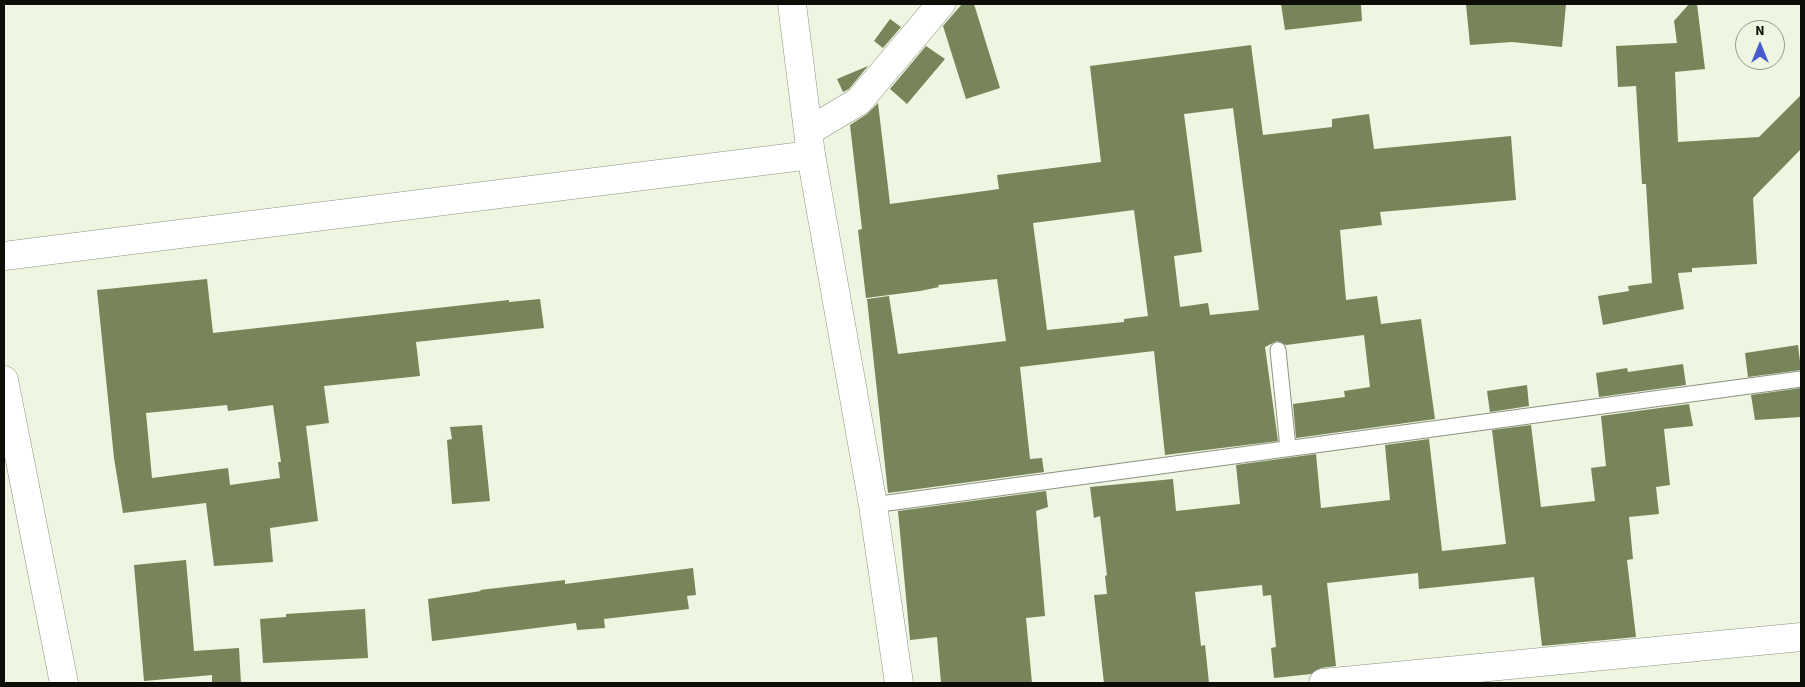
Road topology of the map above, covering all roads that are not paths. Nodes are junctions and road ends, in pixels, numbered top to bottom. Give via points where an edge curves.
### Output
1 (792, 4) edge
2 (941, 4) edge
3 (810, 143) junction
4 (4, 256) edge
5 (1278, 350) dead end
6 (1801, 379) edge
7 (4, 380) edge
8 (1288, 448) junction
9 (873, 505) junction
10 (1801, 637) edge
11 (64, 683) edge
12 (899, 683) edge
13 (1323, 683) edge

1 - 3 street
2 - 3 street via 859,101
3 - 4 street
3 - 9 street
5 - 8 lane
6 - 8 lane
7 - 11 street
8 - 9 lane
9 - 12 street
10 - 13 street

